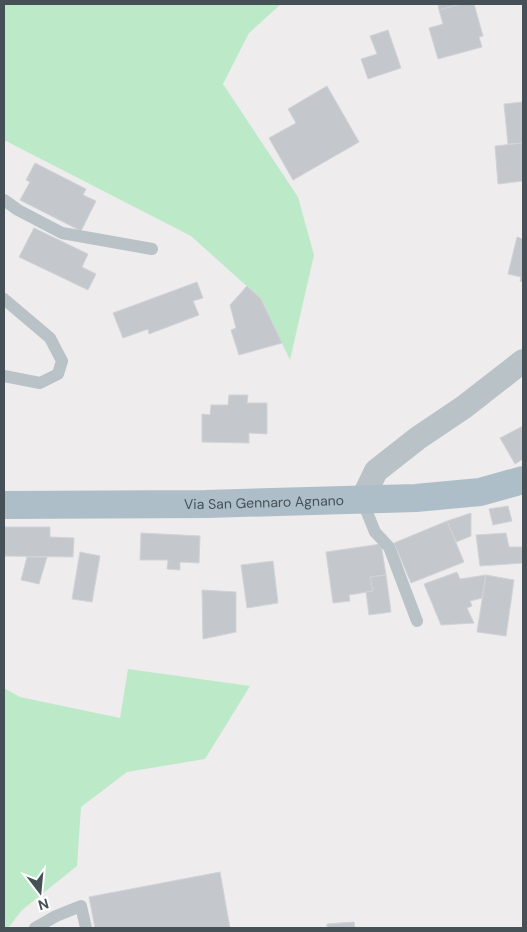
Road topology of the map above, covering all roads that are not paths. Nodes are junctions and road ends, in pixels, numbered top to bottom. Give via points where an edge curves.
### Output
1 (4, 200) edge
2 (152, 249) dead end
3 (4, 299) edge
4 (523, 361) edge
5 (4, 376) edge
6 (523, 480) edge
7 (362, 500) junction
8 (4, 505) edge
9 (417, 621) dead end
10 (35, 928) edge
11 (86, 928) edge

1 - 2 lane via 62,233
3 - 5 lane via 50,338 62,361 58,374 40,383
4 - 7 street via 376,472
6 - 7 main road, Via San Gennaro Agnano via 480,492
7 - 8 main road, Via San Gennaro Agnano
7 - 9 lane via 374,532 389,547
10 - 11 lane via 81,906

